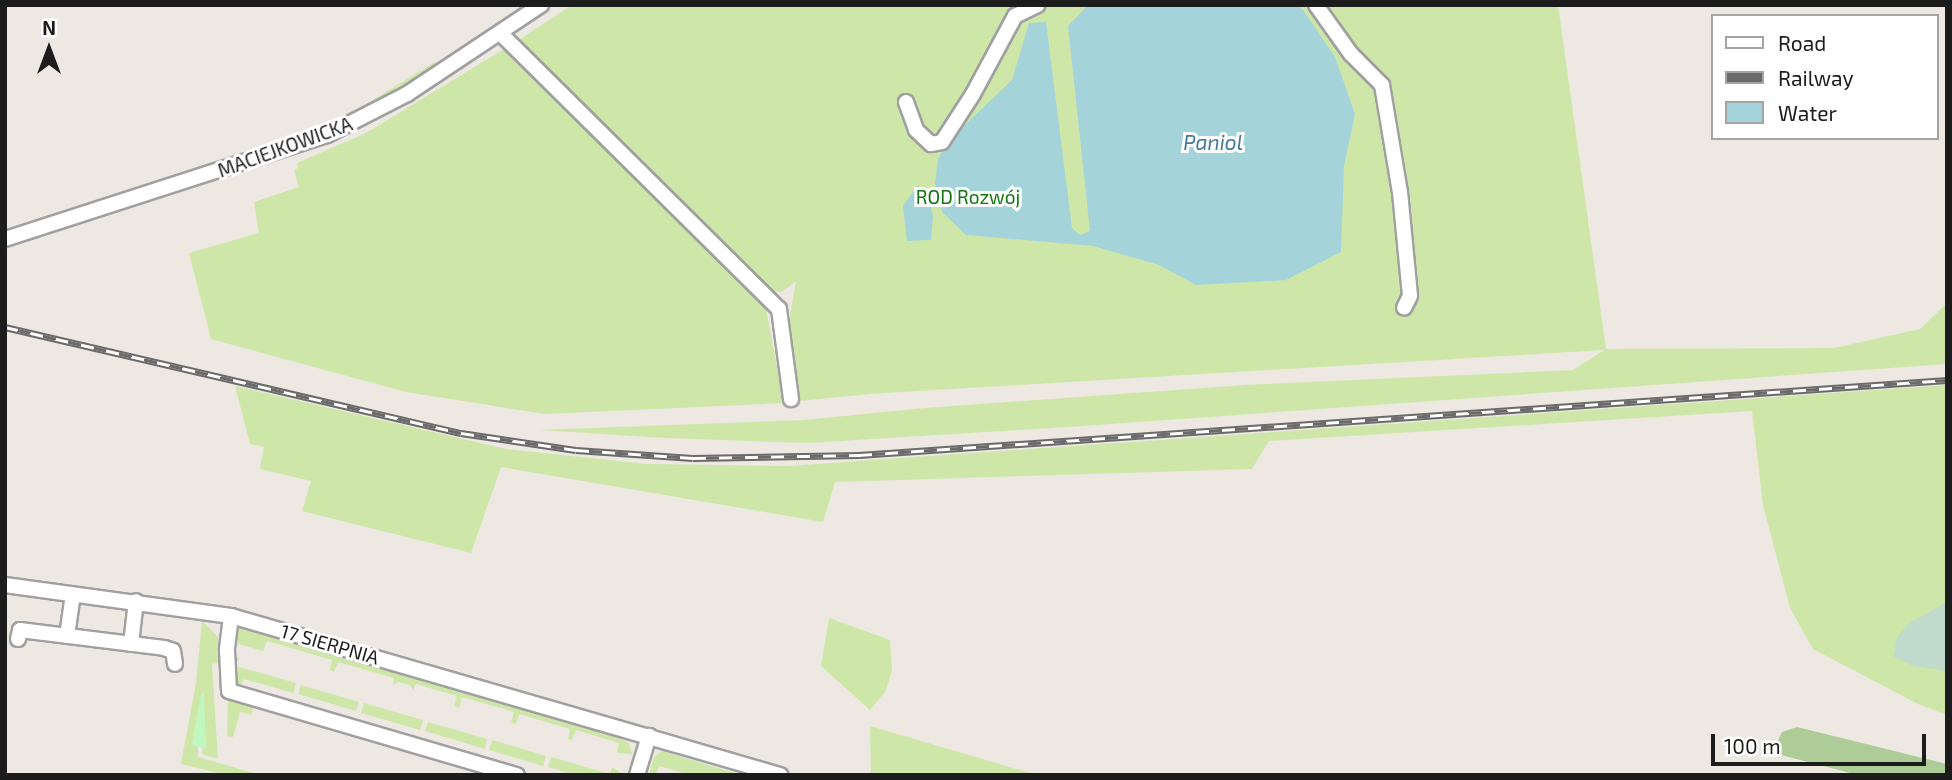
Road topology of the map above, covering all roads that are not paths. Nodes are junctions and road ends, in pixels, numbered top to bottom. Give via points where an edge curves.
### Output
1 (541, 5) edge
2 (1038, 5) edge
3 (1316, 5) edge
4 (500, 33) junction
5 (906, 102) dead end
6 (5, 239) edge
7 (1404, 308) dead end
8 (791, 399) dead end
9 (5, 585) edge
10 (73, 594) junction
11 (136, 601) junction
12 (231, 616) junction
13 (67, 636) junction
14 (18, 639) dead end
15 (131, 644) junction
16 (175, 664) dead end
17 (649, 736) junction
18 (517, 775) edge
19 (638, 775) edge
20 (780, 775) edge

1 - 4 street, MACIEJKOWICKA
2 - 5 street via 1015,16 942,142 931,144 916,130
3 - 7 street via 1351,54 1381,85 1404,230 1410,296
4 - 6 street, MACIEJKOWICKA via 407,94 327,135
4 - 8 street via 779,309
9 - 10 street, 17 SIERPNIA
10 - 11 street, 17 SIERPNIA
10 - 13 street
11 - 12 street, 17 SIERPNIA
11 - 15 street
12 - 17 street, 17 SIERPNIA
12 - 18 street via 229,691
13 - 14 street via 20,630
13 - 15 street
15 - 16 street via 173,651
17 - 19 street
17 - 20 street, 17 SIERPNIA

